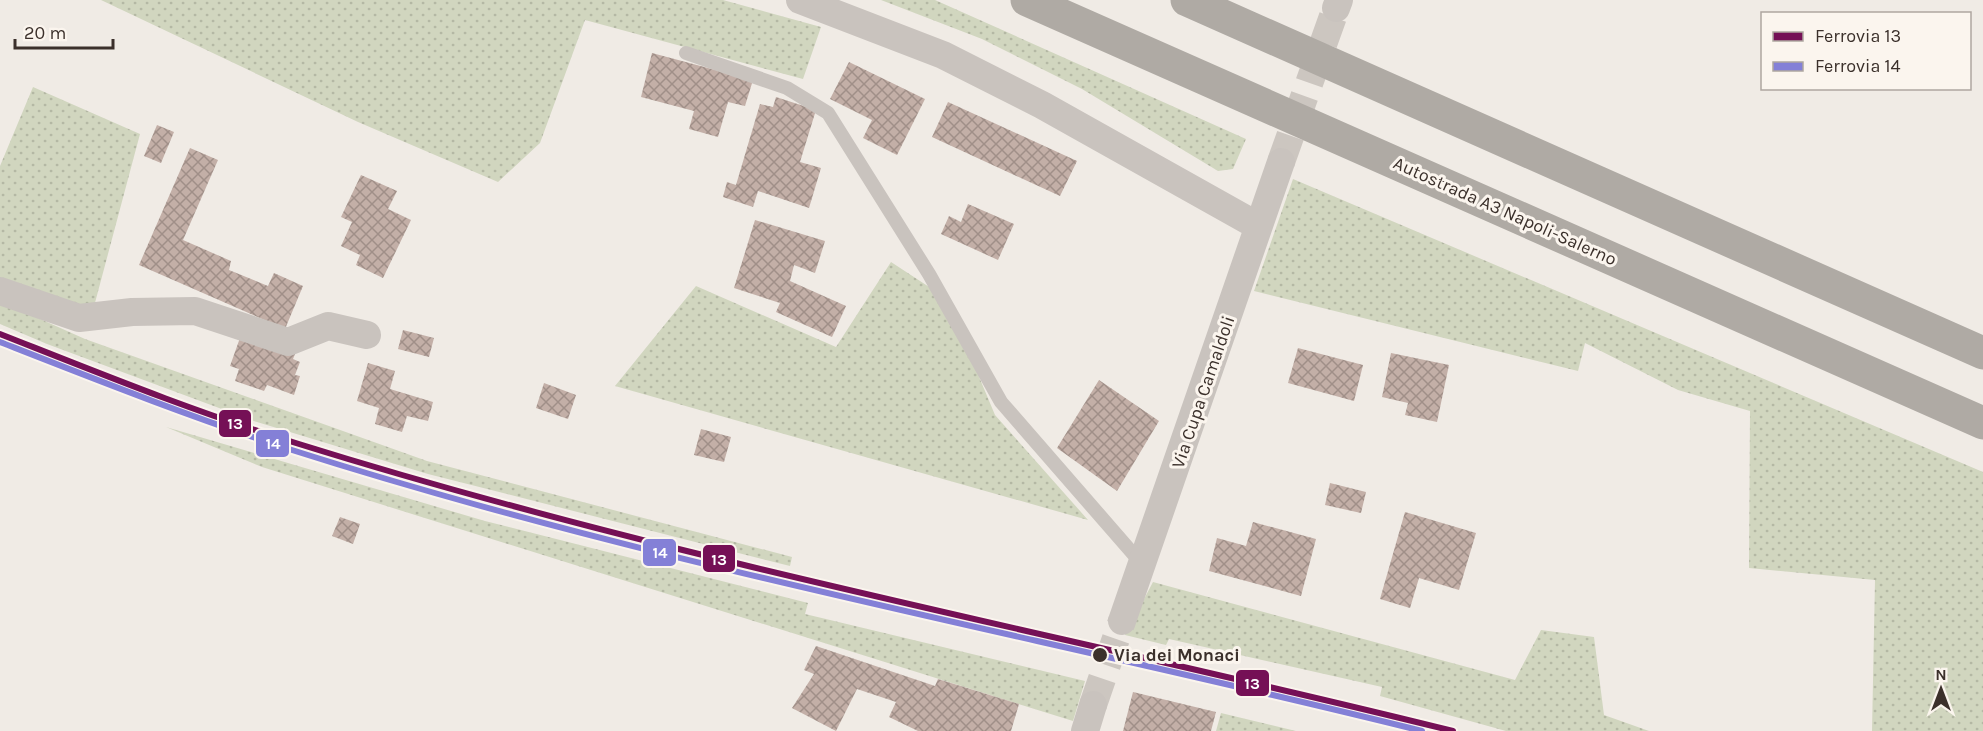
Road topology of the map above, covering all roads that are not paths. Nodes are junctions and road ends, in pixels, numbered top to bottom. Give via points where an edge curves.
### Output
1 (800, 0) edge
2 (1027, 0) edge
3 (1187, 0) edge
4 (686, 53) dead end
5 (1281, 162) tunnel mouth
6 (1258, 226) junction
7 (0, 291) edge
8 (367, 334) dead end
9 (1983, 353) edge
10 (1983, 423) edge
11 (1142, 564) junction
12 (1122, 621) tunnel mouth

1 - 6 street via 943,55 1042,105
2 - 10 highway, Autostrada A3 Napoli-Salerno
3 - 9 highway
4 - 11 lane via 787,88 828,113 929,274 1000,402
5 - 6 street, Via Cupa Camaldoli
6 - 11 street, Via Cupa Camaldoli
7 - 8 street via 79,318 195,311 288,342 328,326
11 - 12 street, Via Cupa Camaldoli

